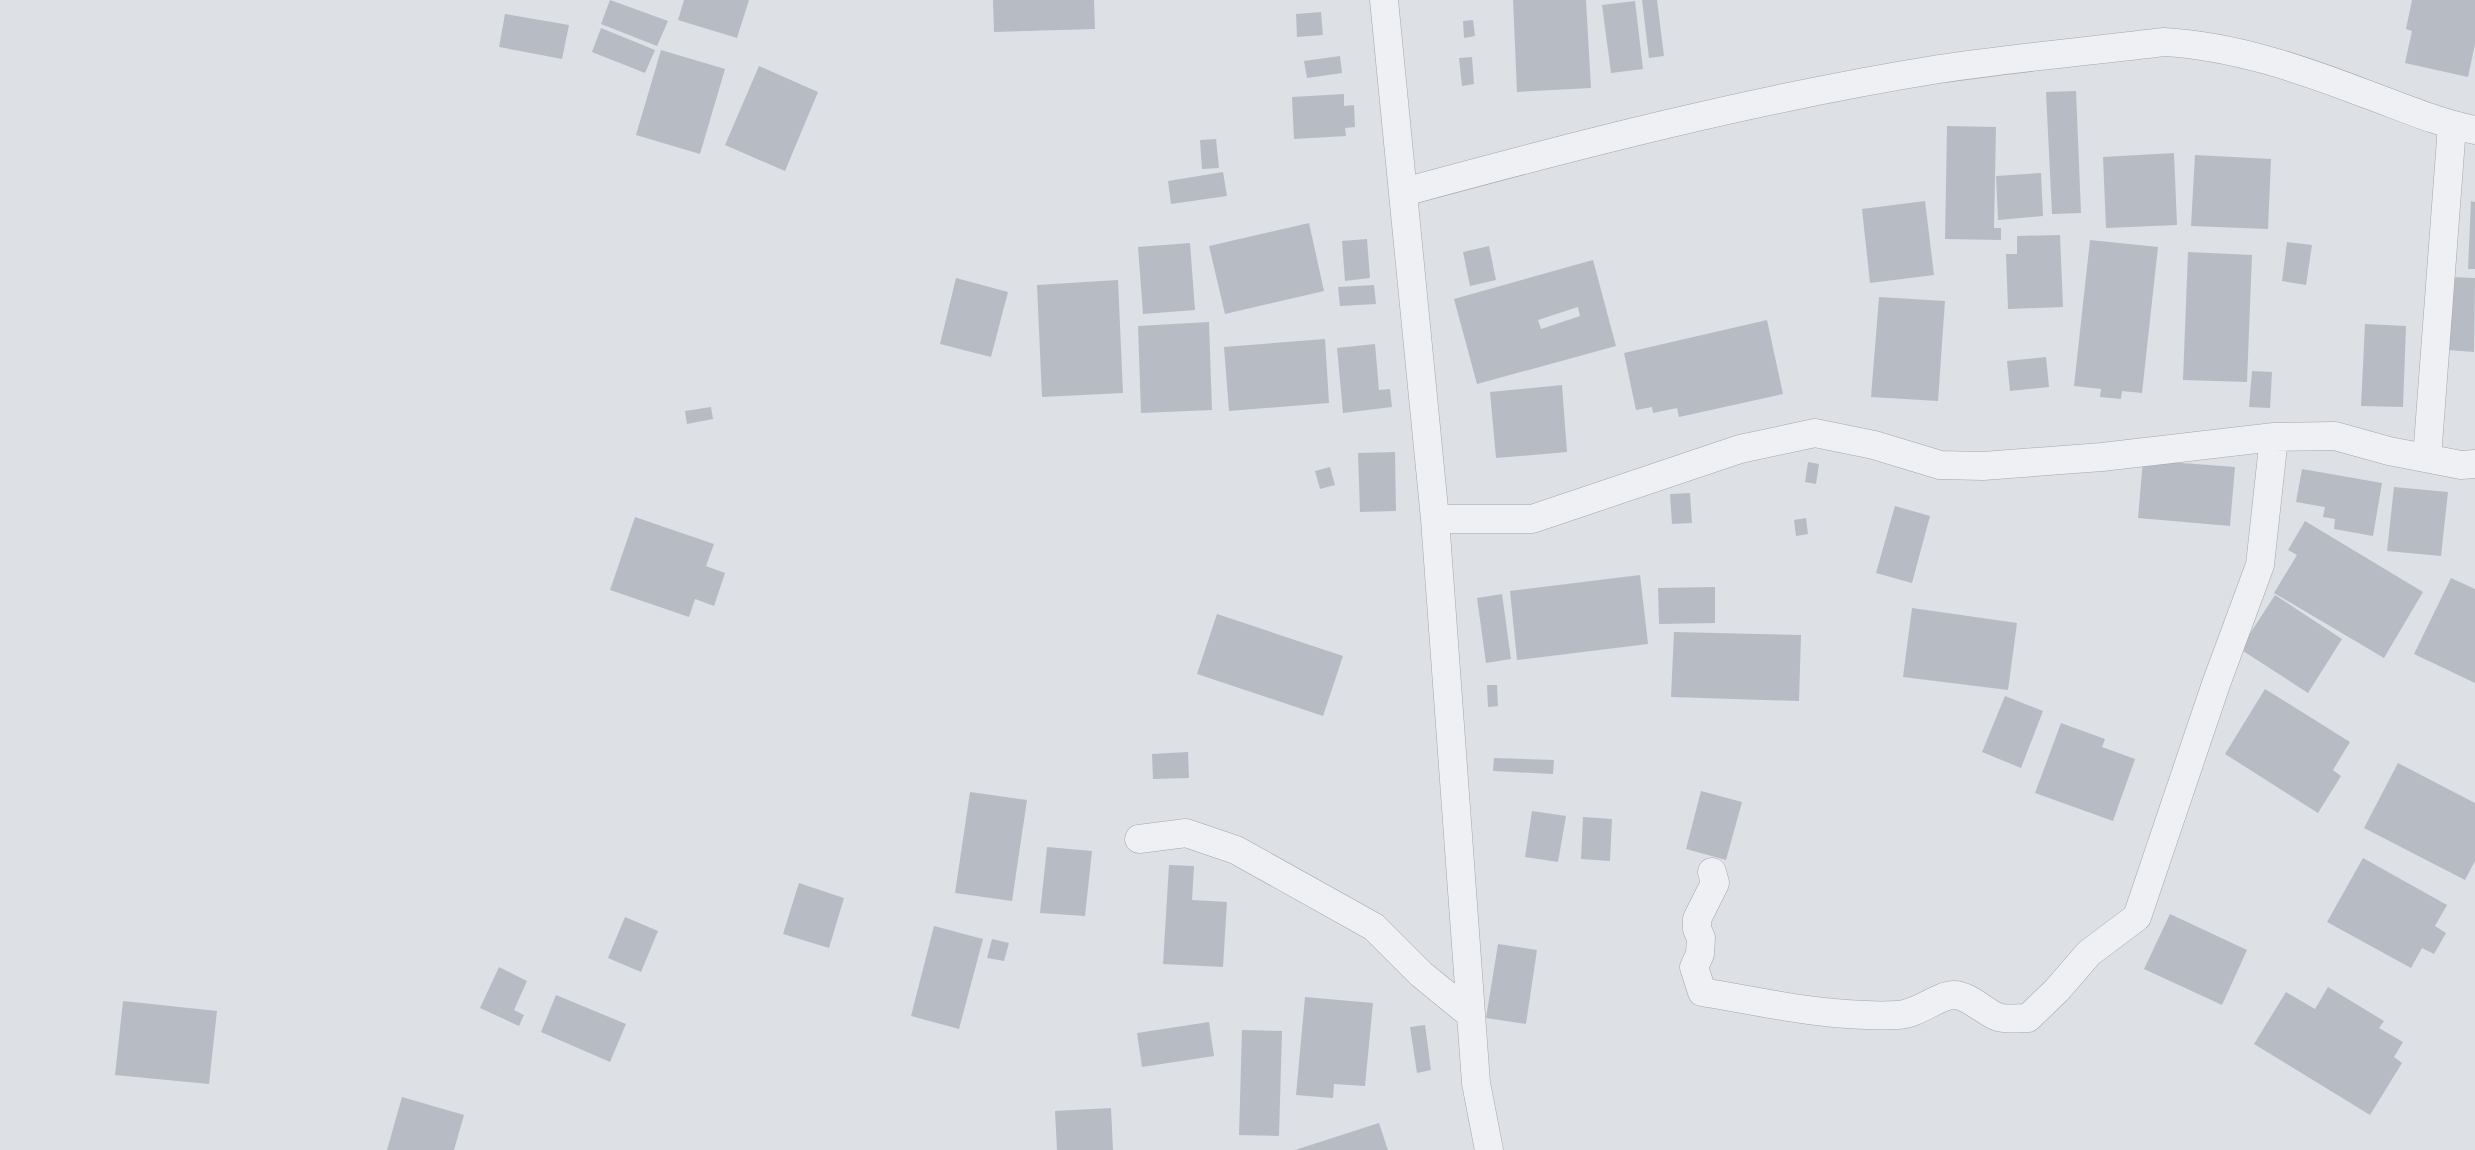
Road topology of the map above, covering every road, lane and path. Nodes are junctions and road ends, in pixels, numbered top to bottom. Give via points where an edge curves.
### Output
1 (1384, 0) edge
2 (2463, 128) edge
3 (1404, 192) junction
4 (2274, 437) junction
5 (2427, 458) junction
6 (2475, 464) edge
7 (1435, 519) junction
8 (1139, 839) dead end
9 (1712, 872) dead end
10 (1470, 1014) junction
11 (1489, 1150) edge

1 - 3 street
2 - 3 street via 2323,78 2243,54 2199,44 2164,42 1940,69 1791,96 1522,160
2 - 5 street
3 - 7 street
4 - 5 street via 2334,436
4 - 7 street via 2102,457 1983,466 1940,465 1874,445 1815,433 1740,449 1532,518
4 - 9 street via 2260,565 2137,917 2089,954 2028,1018 1997,1017 1982,1006 1956,995 1899,1015 1809,1012 1702,992 1694,967 1700,954 1701,938 1697,919 1715,883
5 - 6 street via 2461,465
7 - 10 street
8 - 10 street via 1186,833 1236,850 1374,928 1421,974
10 - 11 street via 1476,1083

